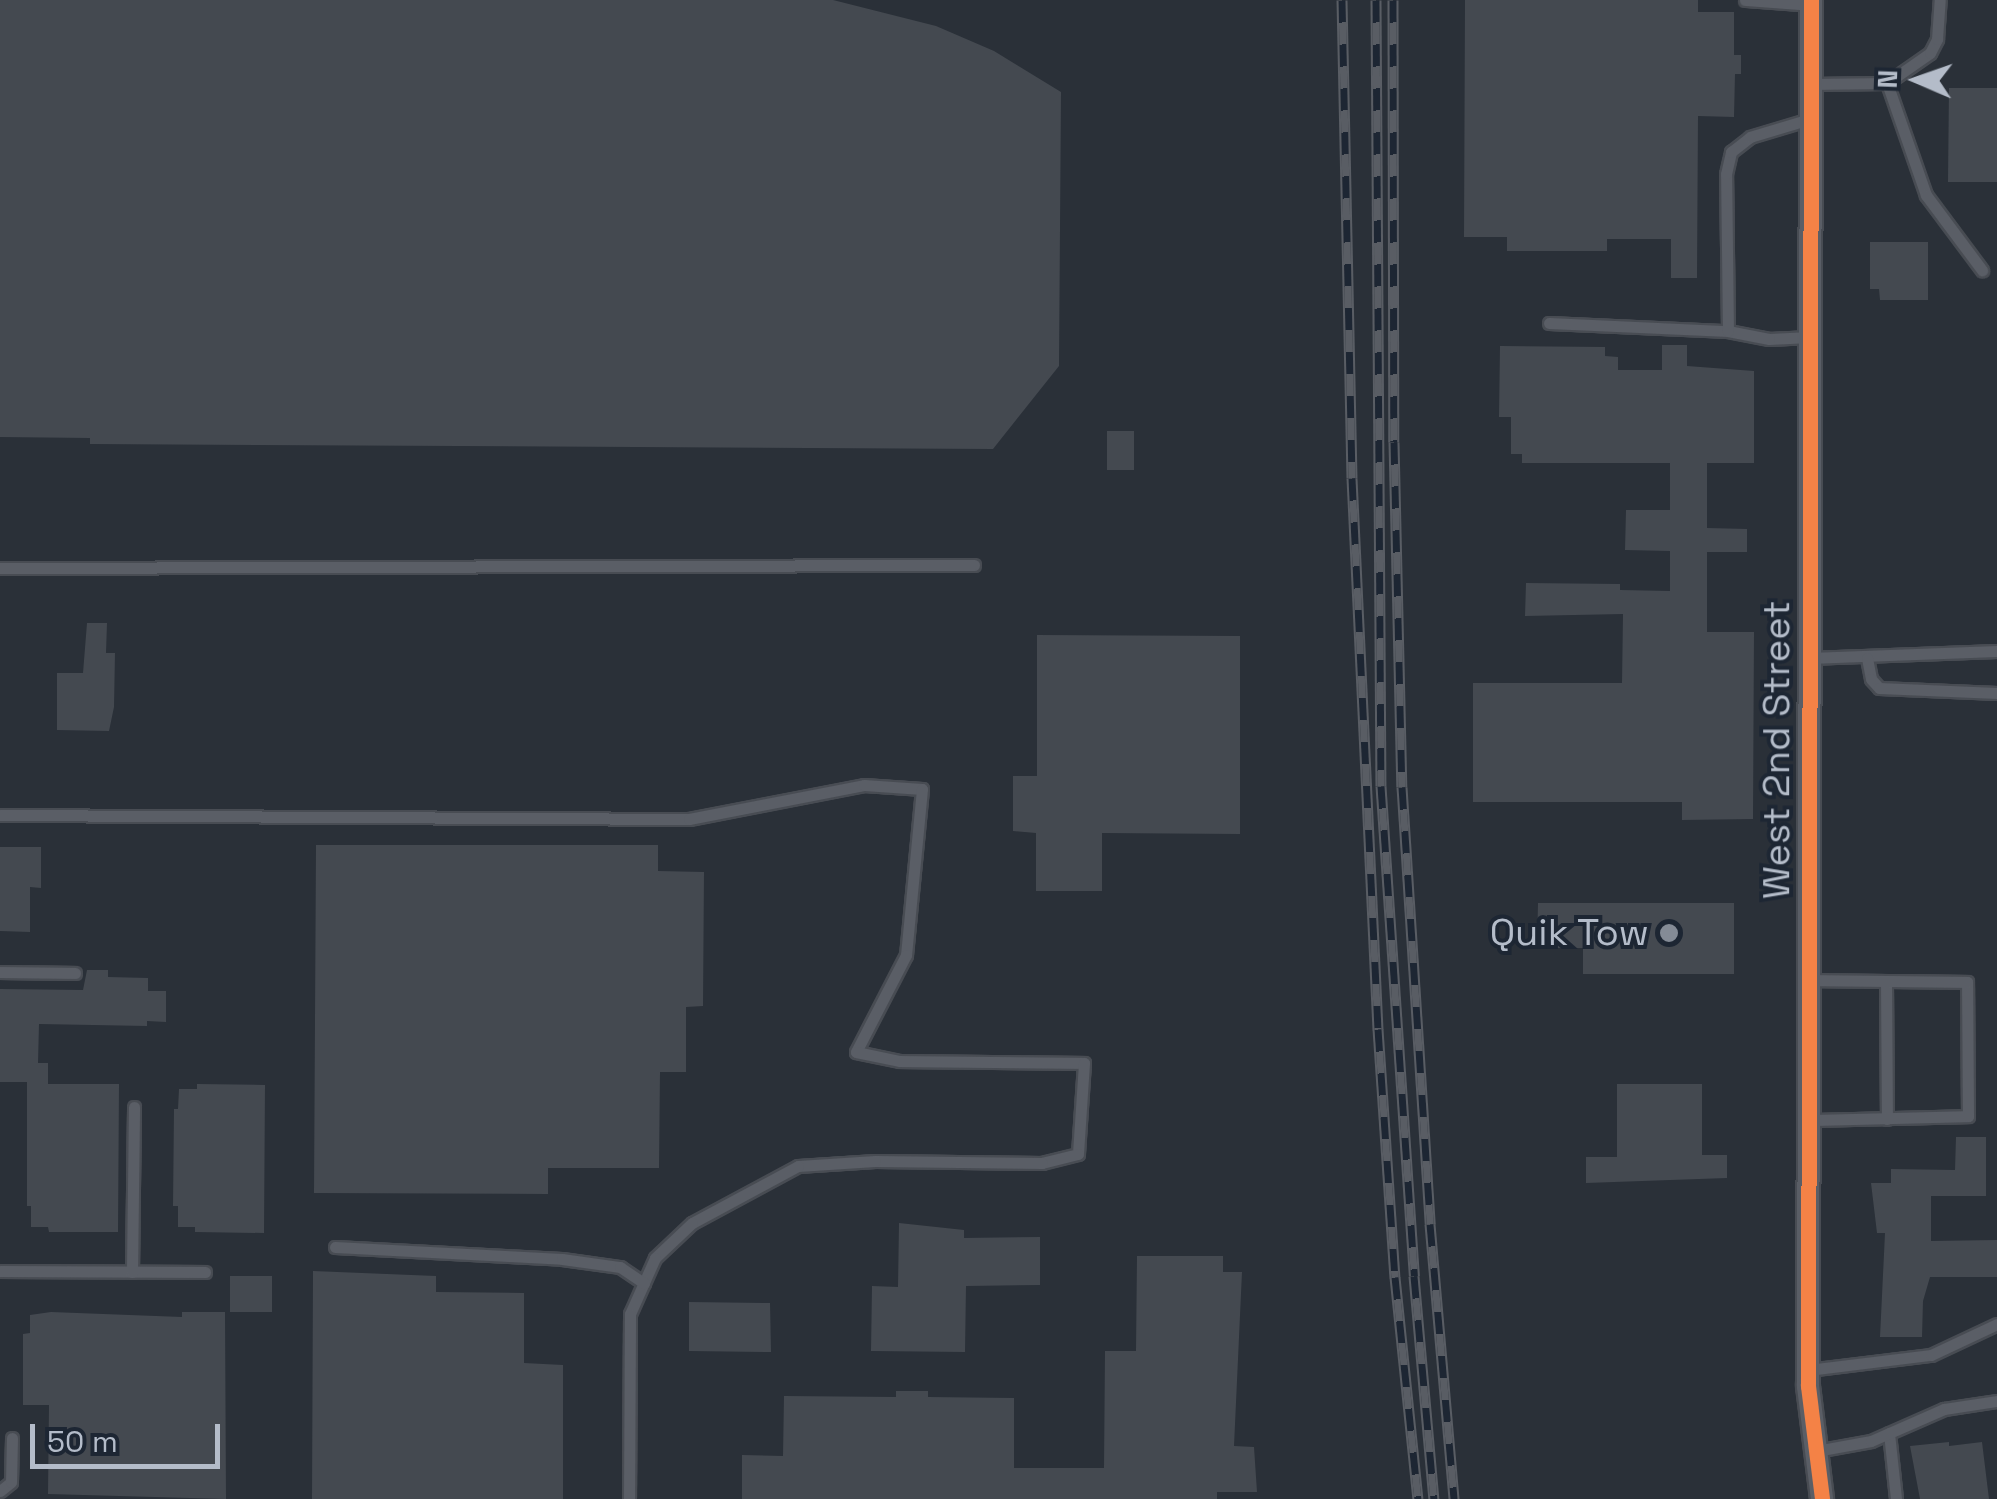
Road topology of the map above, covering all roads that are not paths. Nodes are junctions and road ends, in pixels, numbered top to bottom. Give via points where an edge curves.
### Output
1 (1745, 0) edge
2 (1940, 0) edge
3 (1811, 3) edge
4 (1887, 83) junction
5 (1810, 84) junction
6 (1810, 119) junction
7 (1982, 270) dead end
8 (1550, 323) dead end
9 (1728, 331) junction
10 (1810, 337) junction
11 (974, 565) dead end
12 (0, 568) edge
13 (1997, 651) edge
14 (1810, 658) junction
15 (1867, 658) junction
16 (1997, 693) edge
17 (0, 815) edge
18 (0, 972) edge
19 (75, 973) dead end
20 (1809, 980) junction
21 (1886, 981) junction
22 (134, 1107) dead end
23 (1887, 1118) junction
24 (1809, 1120) junction
25 (336, 1246) dead end
26 (0, 1271) edge
27 (132, 1272) junction
28 (206, 1272) dead end
29 (644, 1283) junction
30 (1997, 1324) edge
31 (1808, 1370) junction
32 (1997, 1401) edge
33 (1889, 1433) junction
34 (12, 1438) dead end
35 (1816, 1452) junction
36 (0, 1491) edge
37 (629, 1499) edge
38 (1822, 1499) edge
39 (1896, 1499) edge

1 - 3 lane
2 - 4 lane via 1930,54
3 - 5 street, West 2nd Street
4 - 5 lane
4 - 7 lane via 1926,194
5 - 6 street, West 2nd Street
6 - 9 lane via 1750,137 1731,152
6 - 10 street, West 2nd Street
8 - 9 lane
9 - 10 lane via 1768,339
10 - 14 street, West 2nd Street
11 - 12 lane
13 - 15 lane
14 - 15 lane
14 - 20 street, West 2nd Street
15 - 16 lane via 1879,688
17 - 29 lane via 689,819 864,785 922,788 906,955 856,1052 900,1061 1084,1064 1078,1154 1042,1163 798,1166 692,1223 656,1258
18 - 19 lane
20 - 21 lane
20 - 24 street, West 2nd Street
21 - 23 lane
21 - 23 lane via 1967,982 1968,1116
22 - 27 lane
23 - 24 lane
24 - 31 street, West 2nd Street
25 - 29 lane via 562,1260 620,1267
26 - 27 lane
27 - 28 lane
29 - 37 lane via 630,1314
30 - 31 lane via 1931,1355
31 - 35 street, West 2nd Street
32 - 33 lane via 1944,1410
33 - 35 lane
33 - 39 lane
34 - 36 lane via 11,1482
35 - 38 street, West 2nd Street

